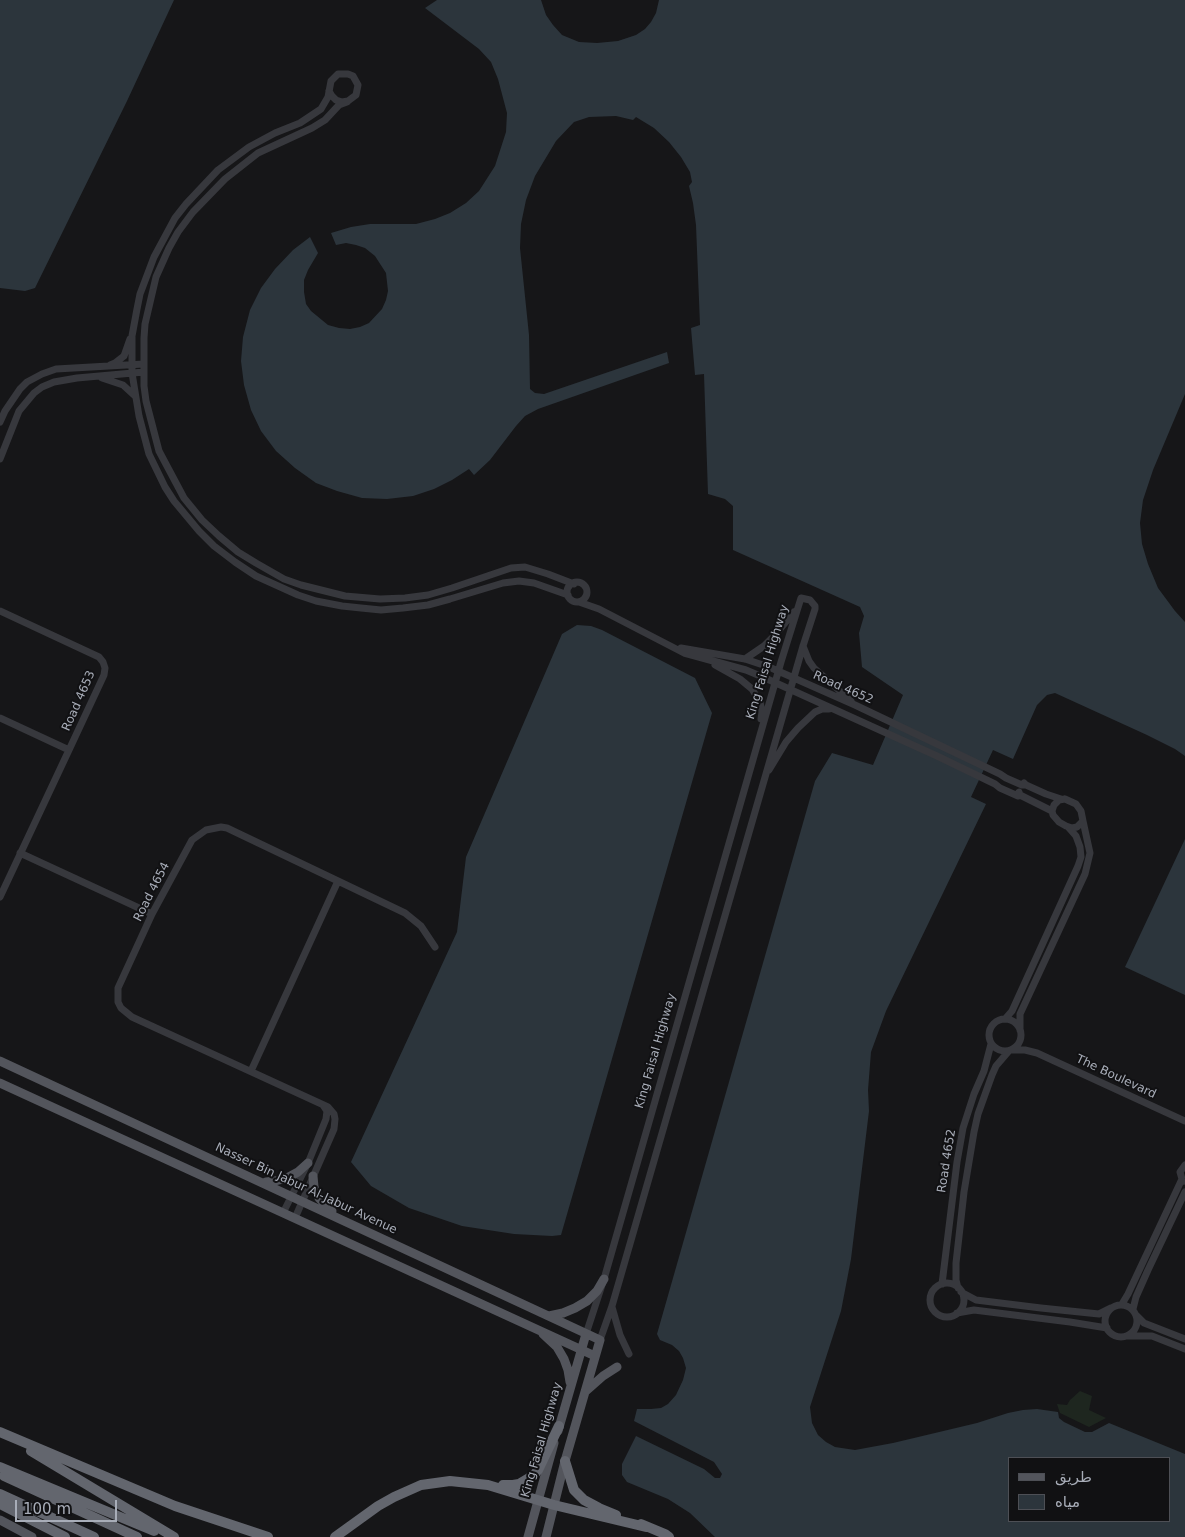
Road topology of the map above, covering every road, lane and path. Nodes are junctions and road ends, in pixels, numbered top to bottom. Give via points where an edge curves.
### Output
1 (329, 91) junction
2 (348, 101) junction
3 (134, 324) junction
4 (108, 366) junction
5 (144, 368) junction
6 (132, 369) junction
7 (97, 376) junction
8 (135, 396) junction
9 (0, 422) edge
10 (0, 458) edge
11 (574, 584) junction
12 (568, 595) junction
13 (587, 595) junction
14 (579, 602) junction
15 (798, 605) junction
16 (599, 609) junction
17 (0, 611) edge
18 (668, 645) junction
19 (803, 646) junction
20 (745, 659) junction
21 (706, 660) junction
22 (778, 672) junction
23 (793, 679) junction
24 (775, 683) junction
25 (790, 691) junction
26 (855, 705) junction
27 (832, 708) junction
28 (0, 718) edge
29 (760, 734) junction
30 (69, 750) junction
31 (764, 780) junction
32 (1062, 799) junction
33 (1052, 812) junction
34 (1083, 821) junction
35 (1069, 828) junction
36 (20, 853) junction
37 (338, 880) junction
38 (0, 896) edge
39 (152, 914) junction
40 (435, 947) dead end
41 (1005, 1019) junction
42 (1021, 1032) junction
43 (991, 1044) junction
44 (1011, 1051) junction
45 (1037, 1053) junction
46 (0, 1061) edge
47 (251, 1071) junction
48 (0, 1082) edge
49 (323, 1104) junction
50 (1185, 1121) edge
51 (308, 1163) junction
52 (1185, 1165) edge
53 (314, 1176) junction
54 (1183, 1180) edge
55 (262, 1182) junction
56 (1185, 1192) edge
57 (292, 1196) junction
58 (302, 1201) junction
59 (283, 1213) junction
60 (295, 1218) junction
61 (342, 1219) junction
62 (604, 1279) junction
63 (942, 1284) junction
64 (960, 1290) junction
65 (1122, 1304) junction
66 (612, 1306) junction
67 (1111, 1308) junction
68 (1135, 1313) junction
69 (957, 1314) junction
70 (548, 1316) junction
71 (1107, 1328) junction
72 (538, 1329) junction
73 (586, 1334) junction
74 (1128, 1336) junction
75 (600, 1340) junction
76 (1185, 1340) edge
77 (1185, 1349) edge
78 (581, 1350) junction
79 (629, 1354) dead end
80 (595, 1356) junction
81 (617, 1367) dead end
82 (571, 1385) junction
83 (584, 1393) junction
84 (559, 1426) junction
85 (0, 1434) edge
86 (565, 1461) junction
87 (0, 1467) edge
88 (0, 1474) edge
89 (477, 1483) junction
90 (0, 1494) edge
91 (538, 1500) junction
92 (0, 1504) edge
93 (554, 1506) junction
94 (0, 1520) edge
95 (646, 1527) junction
96 (32, 1537) edge
97 (64, 1537) edge
98 (94, 1537) edge
99 (137, 1537) edge
100 (168, 1537) edge
101 (174, 1537) edge
102 (268, 1537) edge
103 (335, 1537) edge
104 (528, 1537) edge
105 (546, 1537) edge
106 (669, 1537) edge

1 - 2 street via 336,100
1 - 2 street via 334,77 343,73 353,76 358,90
1 - 3 street via 321,109 235,157 186,204 154,257 140,294
2 - 5 street via 312,128 258,153 225,179 193,212 174,240 156,277 145,324
3 - 4 street via 124,356
3 - 6 street
4 - 6 street
4 - 9 street via 42,374 20,389
5 - 6 street
5 - 11 street via 146,401 159,451 184,498 202,520 238,552 284,579 329,593 380,599 428,595 510,568 525,567
6 - 7 street
6 - 8 street
7 - 8 street via 123,385
7 - 10 street via 54,382 34,393 19,411
8 - 12 street via 150,454 174,501 214,546 256,576 277,586 316,600 381,610 428,605 519,581
11 - 12 street via 569,587
11 - 13 street via 584,585
12 - 14 street
13 - 14 street
13 - 16 street
14 - 16 street
15 - 19 street, King Faisal Highway via 801,598 810,600 815,606
15 - 20 street via 784,626
15 - 22 street, King Faisal Highway
16 - 18 street, Road 4652
17 - 30 street, Road 4653 via 103,662 104,674
18 - 20 street, Road 4652
18 - 21 street, Road 4652
19 - 23 street, King Faisal Highway
19 - 26 street via 814,668
20 - 22 street, Road 4652
21 - 24 street, Road 4652 via 746,670
21 - 29 street via 752,689 762,712
22 - 23 street, Road 4652
22 - 24 street, King Faisal Highway
23 - 25 street, King Faisal Highway
23 - 26 street, Road 4652
24 - 25 street, Road 4652
24 - 29 street, King Faisal Highway
25 - 27 street, Road 4652
25 - 31 street, King Faisal Highway
26 - 32 street, Road 4652 via 1006,778
27 - 31 street via 816,712 798,728
27 - 33 street, Road 4652
28 - 30 street
29 - 62 street, King Faisal Highway
30 - 36 street, Road 4653
31 - 66 street, King Faisal Highway
32 - 33 street via 1056,802
32 - 34 street via 1076,804
33 - 35 street
34 - 35 street via 1077,827
34 - 42 street via 1090,853 1085,874 1020,1014
35 - 41 street via 1080,846 1078,866 1012,1011
36 - 38 street, Road 4653
36 - 39 street
37 - 39 street, Road 4654 via 227,828 211,828 188,844
37 - 40 street, Road 4654 via 411,917
37 - 47 street
39 - 47 street, Road 4654 via 118,988 121,1008
41 - 42 street via 1017,1024
41 - 43 street via 992,1024 988,1038
42 - 44 street via 1020,1042
42 - 45 street, The Boulevard
43 - 44 street via 1002,1052
43 - 63 street, Road 4652 via 963,1128
44 - 45 street, The Boulevard
44 - 64 street, Road 4652 via 996,1066 974,1132 956,1263
45 - 50 street, The Boulevard
46 - 55 main road, Nasser Bin Jabur Al-Jabur Avenue
47 - 49 street, Road 4654
48 - 59 main road
49 - 51 street via 326,1119
49 - 53 street via 334,1114 335,1124
51 - 55 main road via 287,1178
51 - 57 street
52 - 54 street via 1180,1172
53 - 58 street
53 - 61 main road via 314,1188 319,1198
54 - 65 street
55 - 57 main road, Nasser Bin Jabur Al-Jabur Avenue
56 - 68 street via 1136,1297
57 - 58 main road, Nasser Bin Jabur Al-Jabur Avenue
57 - 59 street
58 - 60 street
58 - 61 main road, Nasser Bin Jabur Al-Jabur Avenue
59 - 60 main road
60 - 72 main road
61 - 70 main road, Nasser Bin Jabur Al-Jabur Avenue
62 - 70 main road via 597,1291 581,1304
62 - 73 street, King Faisal Highway
63 - 64 street
63 - 69 street via 932,1292 931,1306 940,1316
64 - 67 street via 976,1300 1041,1308 1099,1314
64 - 69 street via 963,1303
65 - 67 street
65 - 68 street
66 - 75 street, King Faisal Highway
66 - 79 street
67 - 71 street via 1105,1318
68 - 74 street via 1137,1328
68 - 76 street via 1144,1323
69 - 71 street via 974,1310
70 - 73 main road, Nasser Bin Jabur Al-Jabur Avenue
71 - 74 street via 1114,1336
72 - 78 main road
72 - 82 main road via 557,1347
73 - 75 main road, Nasser Bin Jabur Al-Jabur Avenue
73 - 78 main road, King Faisal Highway
74 - 77 street via 1152,1336
75 - 80 main road, King Faisal Highway
78 - 80 main road
78 - 82 main road, King Faisal Highway
80 - 83 main road, King Faisal Highway
81 - 83 main road
82 - 84 main road, King Faisal Highway
83 - 86 main road, King Faisal Highway
84 - 89 highway via 538,1470 529,1479 514,1485
84 - 91 main road, King Faisal Highway
85 - 101 highway
85 - 102 highway via 176,1506
86 - 93 main road, King Faisal Highway
86 - 95 highway via 574,1490 584,1500
87 - 100 highway
88 - 99 highway
89 - 91 highway
89 - 103 highway via 440,1481 412,1489 378,1506
90 - 98 highway
91 - 93 highway
91 - 104 main road, King Faisal Highway
92 - 97 highway
93 - 95 highway
93 - 105 main road, King Faisal Highway
94 - 96 main road
95 - 106 highway

